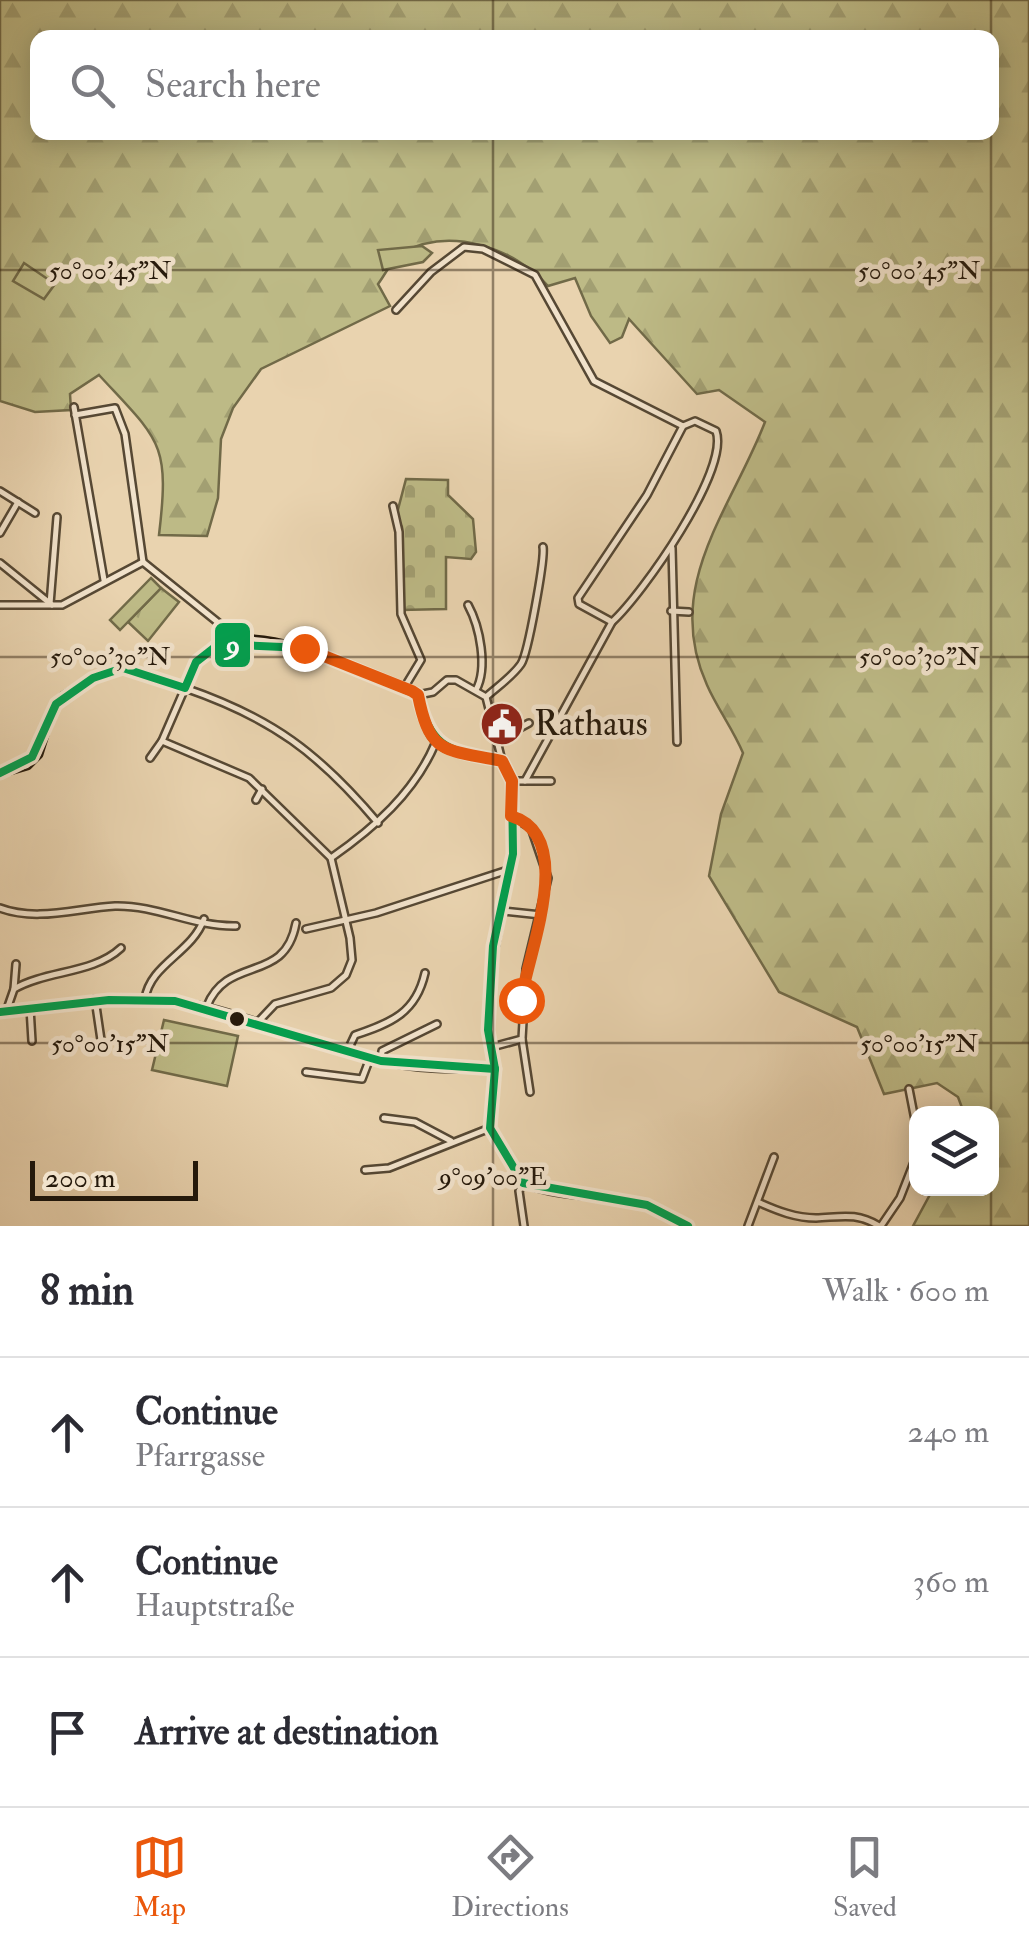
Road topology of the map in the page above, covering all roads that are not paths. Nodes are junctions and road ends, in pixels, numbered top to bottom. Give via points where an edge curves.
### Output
1 (396, 310) dead end
2 (74, 406) dead end
3 (75, 415) junction
4 (683, 426) junction
5 (0, 491) edge
6 (18, 502) junction
7 (393, 506) dead end
8 (35, 513) dead end
9 (57, 517) dead end
10 (0, 533) edge
11 (672, 545) junction
12 (543, 548) dead end
13 (143, 562) junction
14 (0, 563) edge
15 (104, 580) junction
16 (0, 605) edge
17 (52, 605) junction
18 (468, 605) dead end
19 (672, 610) junction
20 (689, 612) dead end
21 (612, 622) junction
22 (243, 642) junction
23 (185, 688) junction
24 (404, 688) junction
25 (476, 690) junction
26 (418, 695) junction
27 (486, 697) junction
28 (529, 724) dead end
29 (496, 740) junction
30 (162, 742) junction
31 (677, 742) dead end
32 (434, 744) junction
33 (150, 758) dead end
34 (502, 761) junction
35 (0, 773) edge
36 (512, 781) junction
37 (526, 781) junction
38 (551, 781) dead end
39 (262, 789) junction
40 (256, 800) dead end
41 (511, 816) junction
42 (378, 823) junction
43 (331, 858) junction
44 (511, 869) junction
45 (0, 908) edge
46 (504, 911) junction
47 (541, 915) junction
48 (204, 918) dead end
49 (345, 922) junction
50 (296, 923) dead end
51 (201, 926) junction
52 (236, 926) dead end
53 (306, 929) dead end
54 (122, 948) dead end
55 (16, 964) dead end
56 (425, 973) dead end
57 (14, 990) junction
58 (95, 999) junction
59 (145, 999) junction
60 (206, 1007) junction
61 (30, 1008) junction
62 (3, 1012) edge
63 (259, 1021) junction
64 (437, 1024) dead end
65 (522, 1039) junction
66 (101, 1040) dead end
67 (32, 1042) dead end
68 (492, 1047) junction
69 (347, 1052) junction
70 (370, 1058) junction
71 (381, 1061) junction
72 (495, 1069) junction
73 (306, 1072) dead end
74 (909, 1089) dead end
75 (530, 1092) dead end
76 (912, 1106) edge
77 (384, 1118) dead end
78 (490, 1128) junction
79 (451, 1141) junction
80 (774, 1157) dead end
81 (365, 1170) dead end
82 (909, 1175) edge
83 (523, 1183) junction
84 (760, 1203) junction
85 (524, 1226) edge
86 (688, 1226) edge
87 (748, 1226) edge
88 (880, 1226) edge

1 - 4 street via 464,246 484,249 535,275 594,382
2 - 3 street
3 - 13 street via 115,408 125,434
3 - 15 street
4 - 11 street via 702,421 718,438
4 - 21 street via 647,496 578,598
5 - 6 street
6 - 8 street
6 - 10 street
7 - 24 street via 401,614 421,660
9 - 17 street
11 - 19 street
11 - 21 street
12 - 27 street via 524,661
13 - 15 street
13 - 22 street
14 - 17 street
15 - 17 street
16 - 17 street
18 - 25 street via 482,660
19 - 20 street
19 - 31 street
21 - 37 street
22 - 23 street via 219,644 196,662
22 - 24 street via 304,648
23 - 30 street
23 - 35 street via 124,668 94,678 51,712 38,754
23 - 42 street via 231,704 308,748
24 - 26 street
25 - 26 street via 447,680
25 - 27 street
26 - 32 street
27 - 29 street
28 - 29 street
29 - 34 street
30 - 33 street
30 - 39 street
32 - 34 street
32 - 42 street via 421,773
34 - 36 street
36 - 37 street
36 - 41 street
37 - 38 street
39 - 40 street
39 - 43 street
41 - 44 street
41 - 47 street via 525,821 540,847 548,878
42 - 43 street
43 - 49 street
44 - 46 street
44 - 49 street
45 - 51 street via 44,914 118,906
46 - 47 street
46 - 68 street via 492,946
47 - 65 street via 526,969
48 - 51 street
49 - 53 street
49 - 63 street via 352,960 346,976 330,988 275,1004
50 - 60 street via 281,958 229,976
51 - 52 street
51 - 59 street via 184,953 154,975
54 - 57 street via 104,961
55 - 57 street
56 - 69 street via 410,1010 354,1035
57 - 62 street
58 - 59 street
58 - 61 street
58 - 66 street
59 - 60 street
60 - 63 street
61 - 62 street
61 - 67 street
63 - 69 street
64 - 71 street via 382,1050
65 - 68 street
65 - 75 street
68 - 72 street
69 - 70 street
70 - 71 street
70 - 73 street via 362,1079
71 - 72 street via 430,1070
72 - 78 street
74 - 76 street
77 - 79 street via 415,1122
78 - 79 street
78 - 83 street
79 - 81 street via 389,1168
80 - 84 street
82 - 88 street
83 - 85 street
83 - 86 street via 647,1202
84 - 87 street
84 - 88 street via 813,1218 861,1215

